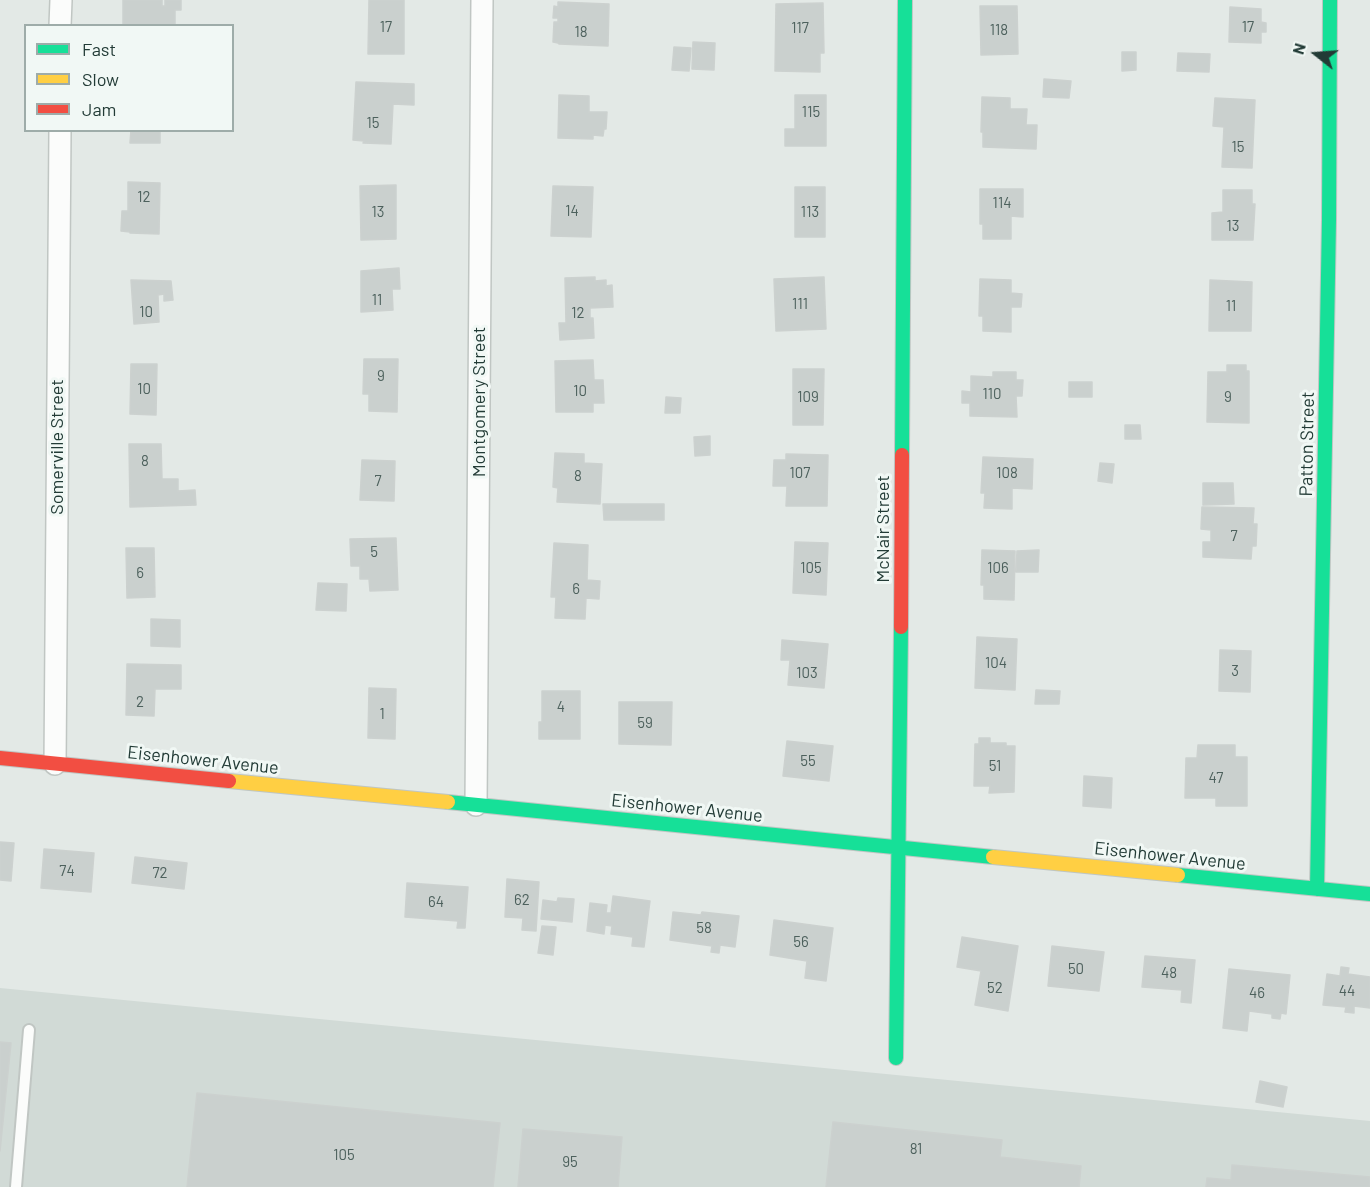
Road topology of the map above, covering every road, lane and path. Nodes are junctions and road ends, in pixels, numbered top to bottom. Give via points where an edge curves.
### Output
1 (61, 0) edge
2 (483, 0) edge
3 (904, 0) edge
4 (1330, 0) edge
5 (60, 24) edge
6 (60, 132) edge
7 (0, 758) edge
8 (55, 764) junction
9 (476, 805) junction
10 (900, 847) junction
11 (1317, 889) junction
12 (1370, 894) edge
13 (29, 1030) dead end
14 (896, 1058) dead end
15 (16, 1187) edge

1 - 5 street
2 - 9 street, Montgomery Street
3 - 10 street, McNair Street
4 - 11 street, Patton Street
6 - 8 street, Somerville Street
7 - 8 street, Eisenhower Avenue
8 - 9 street, Eisenhower Avenue
9 - 10 street, Eisenhower Avenue
10 - 11 street, Eisenhower Avenue
10 - 14 street, McNair Street
11 - 12 street, Eisenhower Avenue
13 - 15 lane

